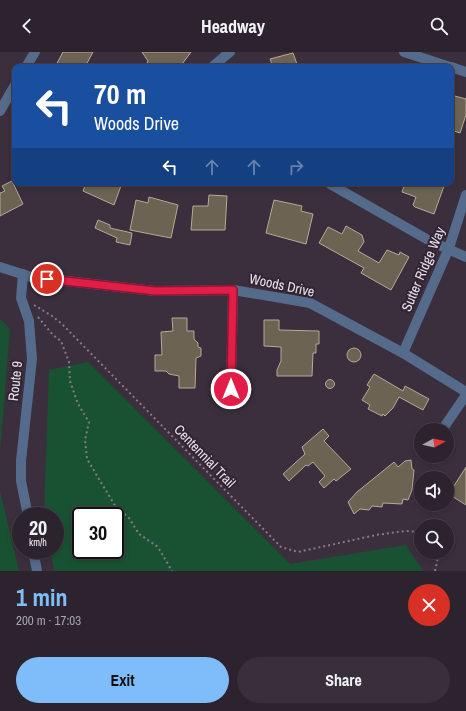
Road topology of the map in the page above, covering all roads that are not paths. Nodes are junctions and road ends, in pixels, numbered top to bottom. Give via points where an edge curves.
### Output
1 (35, 52) edge
2 (230, 52) edge
3 (404, 52) edge
4 (28, 64) edge
5 (216, 64) edge
6 (442, 64) edge
7 (454, 68) edge
8 (466, 72) edge
9 (12, 90) edge
10 (0, 111) edge
11 (334, 186) edge
12 (466, 195) edge
13 (449, 248) junction
14 (466, 257) edge
15 (0, 267) edge
16 (23, 274) junction
17 (233, 290) junction
18 (403, 353) junction
19 (231, 389) dead end
20 (466, 393) edge
21 (447, 423) edge
22 (26, 507) edge
23 (34, 559) edge
24 (36, 571) edge

1 - 4 street
2 - 5 street
3 - 6 street
7 - 8 street
9 - 10 street
11 - 13 street via 430,241
12 - 13 street, Sutter Ridge Way
13 - 14 street
13 - 18 street, Sutter Ridge Way
15 - 16 street, Woods Drive
16 - 17 street, Woods Drive via 155,291
16 - 22 street, Route 9 via 20,298 29,321 32,359 21,461 21,482
17 - 18 street, Woods Drive via 310,302
17 - 19 street
18 - 20 street, Woods Drive
20 - 21 street
23 - 24 street

